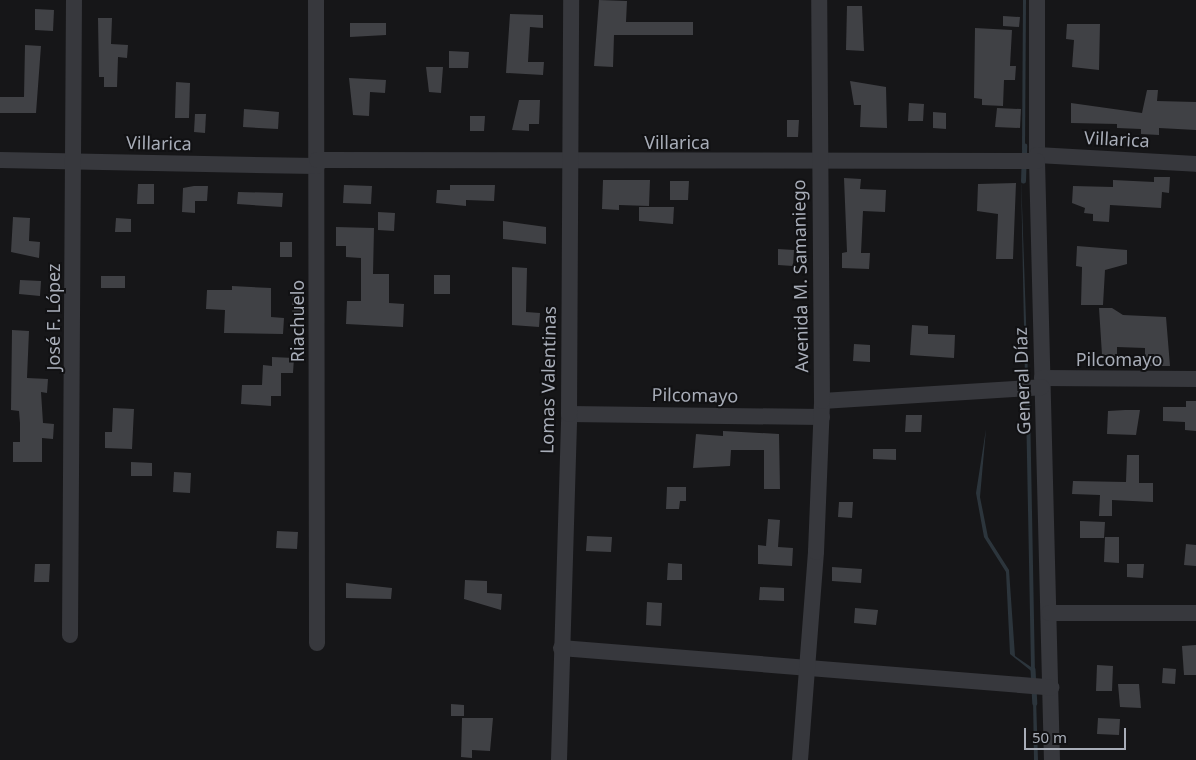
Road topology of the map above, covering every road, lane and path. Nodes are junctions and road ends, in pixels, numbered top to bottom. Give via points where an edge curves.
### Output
1 (74, 0) edge
2 (316, 0) edge
3 (571, 0) edge
4 (819, 0) edge
5 (1037, 0) edge
6 (0, 160) edge
7 (74, 160) junction
8 (1030, 160) junction
9 (570, 162) junction
10 (819, 162) junction
11 (317, 163) junction
12 (1196, 164) edge
13 (1196, 379) edge
14 (1034, 385) junction
15 (822, 409) junction
16 (568, 414) junction
17 (1049, 613) junction
18 (1196, 613) edge
19 (70, 635) dead end
20 (317, 643) dead end
21 (561, 648) junction
22 (804, 668) junction
23 (1040, 687) junction
24 (559, 760) edge
25 (800, 760) edge
26 (1052, 760) edge

1 - 7 street, José F. López
2 - 11 street, Riachuelo
3 - 9 street, Lomas Valentinas
4 - 10 street, Avenida M. Samaniego
5 - 8 street, General Díaz
6 - 7 street, Villarica
7 - 11 street, Villarica
7 - 19 street, José F. López
8 - 10 street, Villarica
8 - 12 street, Villarica
8 - 14 street, General Díaz
9 - 10 street, Villarica
9 - 11 street, Villarica
9 - 16 street, Lomas Valentinas
10 - 15 street, Avenida M. Samaniego
11 - 20 street, Riachuelo
13 - 14 street, Pilcomayo
14 - 15 street, Pilcomayo
14 - 17 street, General Díaz
15 - 16 street, Pilcomayo
15 - 22 street, Avenida M. Samaniego via 816,552
16 - 21 street, Lomas Valentinas
17 - 18 street
17 - 23 street, General Díaz
21 - 22 street
21 - 24 street, Lomas Valentinas
22 - 23 street
22 - 25 street, Avenida M. Samaniego
23 - 26 street, General Díaz

